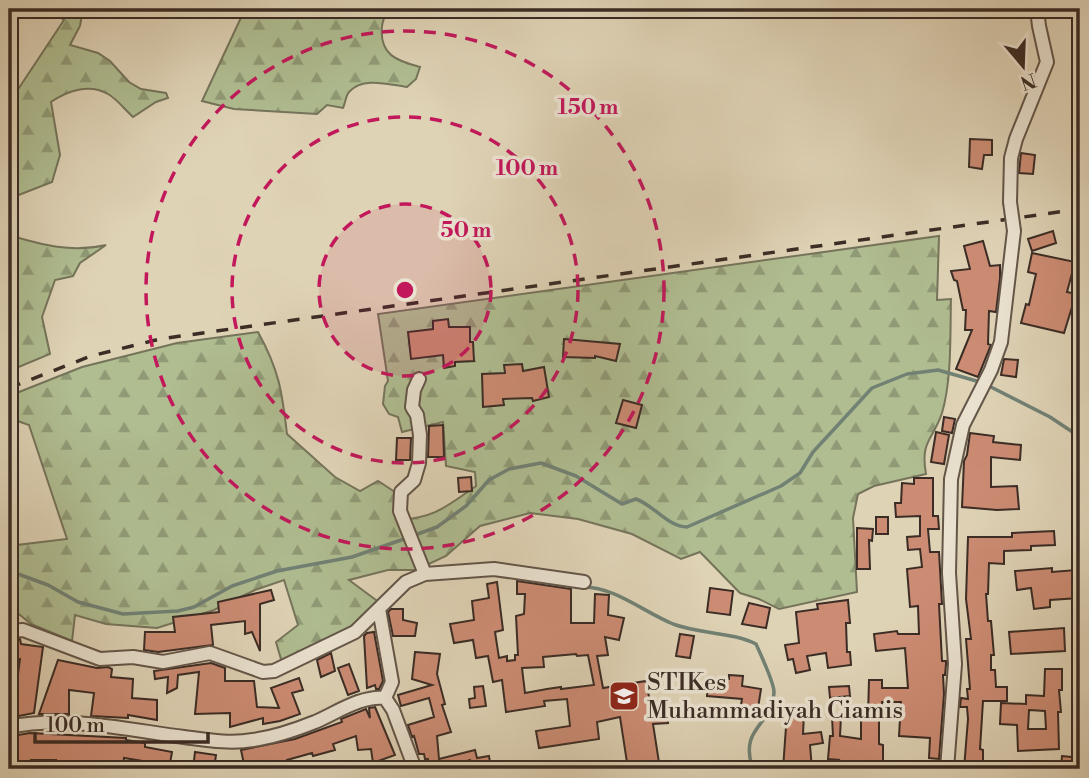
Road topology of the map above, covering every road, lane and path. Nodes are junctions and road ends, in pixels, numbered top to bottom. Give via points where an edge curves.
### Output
1 (1037, 9) edge
2 (419, 379) dead end
3 (425, 574) junction
4 (584, 582) dead end
5 (379, 609) junction
6 (9, 631) edge
7 (385, 698) junction
8 (9, 727) edge
9 (415, 769) edge
10 (947, 769) edge

1 - 10 street, bridge via 1047,62 1010,158 1014,231 1000,342 992,370 963,425 951,479 949,573 955,664
2 - 3 street via 412,407 421,435 419,463 414,480 401,492 400,511
3 - 4 street via 494,569
3 - 5 street via 406,582
5 - 6 street via 345,637 263,672 210,653 163,662 133,657 100,659 23,630
5 - 7 street via 392,682
7 - 8 street via 373,698 279,735 253,740 208,741 86,724
7 - 9 street

